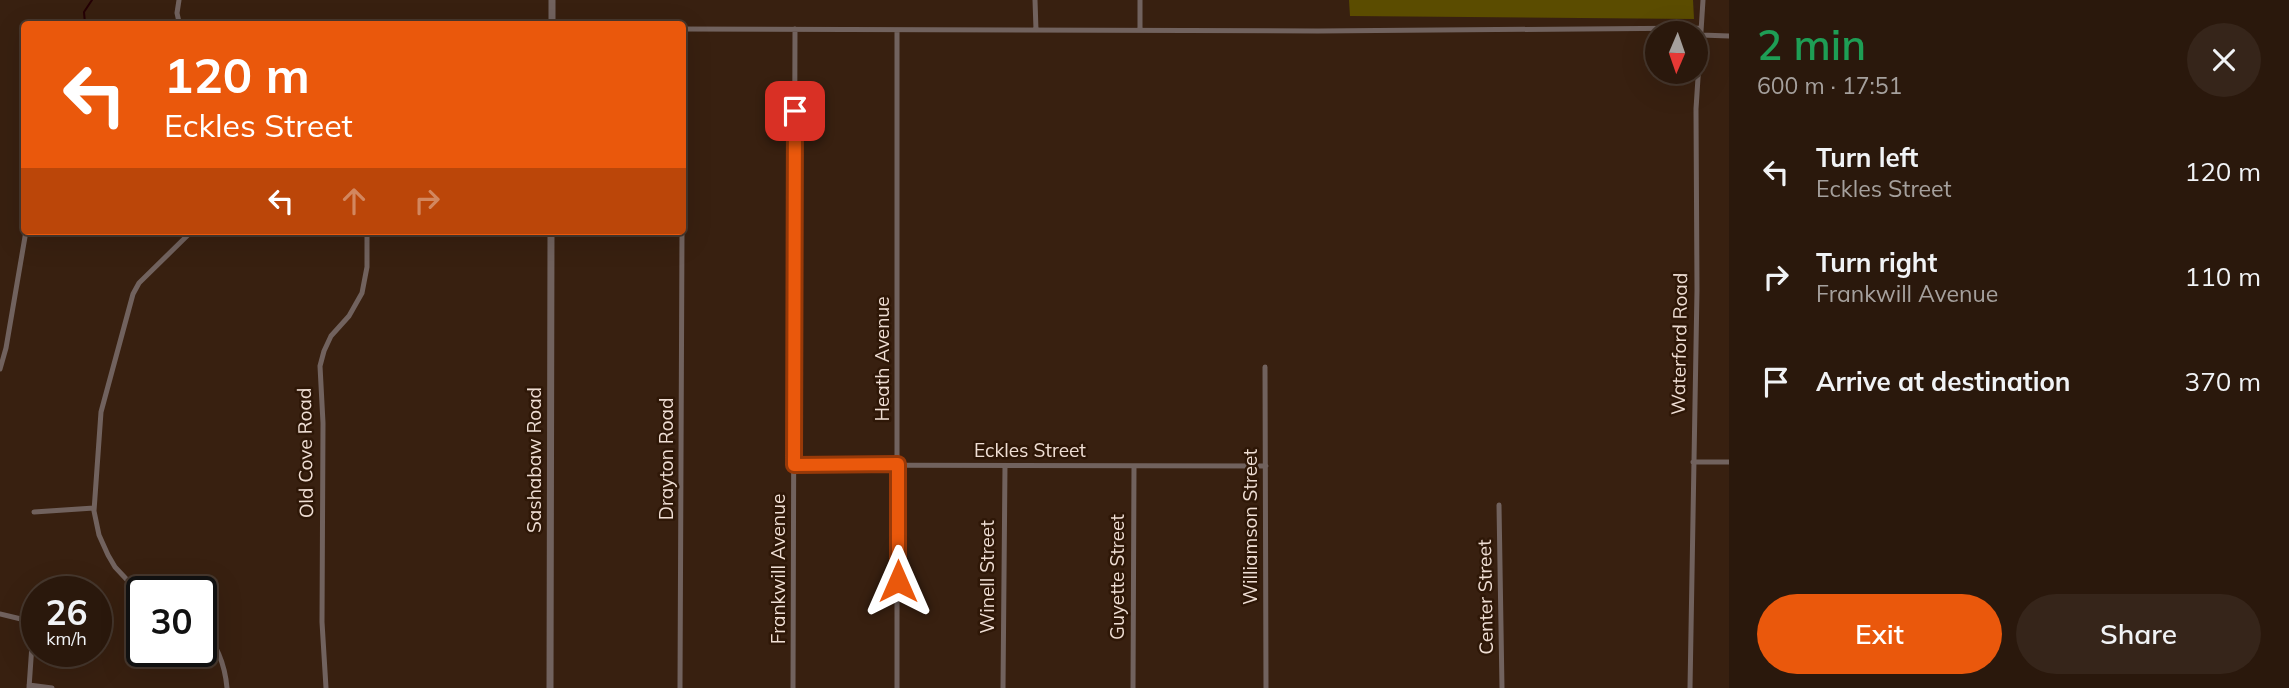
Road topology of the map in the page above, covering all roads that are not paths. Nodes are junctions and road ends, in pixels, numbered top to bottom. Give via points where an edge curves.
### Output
1 (179, 0) edge
2 (552, 0) edge
3 (1035, 0) edge
4 (1140, 0) edge
5 (1703, 0) edge
6 (180, 21) edge
7 (552, 21) edge
8 (1702, 21) edge
9 (686, 29) edge
10 (795, 29) junction
11 (897, 30) junction
12 (1036, 30) junction
13 (1140, 30) junction
14 (1645, 32) edge
15 (1708, 33) edge
16 (1729, 36) edge
17 (1698, 84) edge
18 (25, 235) edge
19 (188, 235) edge
20 (367, 235) edge
21 (551, 235) edge
22 (682, 235) edge
23 (1265, 367) dead end
24 (0, 369) edge
25 (1693, 461) junction
26 (1729, 462) edge
27 (898, 464) junction
28 (794, 465) junction
29 (1005, 466) junction
30 (1134, 466) junction
31 (1266, 467) junction
32 (1499, 505) dead end
33 (94, 509) junction
34 (34, 512) dead end
35 (126, 577) edge
36 (0, 614) edge
37 (217, 650) edge
38 (29, 686) edge
39 (52, 688) edge
40 (227, 688) edge
41 (326, 688) edge
42 (550, 688) edge
43 (680, 688) edge
44 (793, 688) edge
45 (897, 688) edge
46 (1003, 688) edge
47 (1133, 688) edge
48 (1266, 688) edge
49 (1502, 688) edge
50 (1690, 688) edge

1 - 6 street
2 - 7 street
3 - 12 street
4 - 13 street
5 - 8 street, Waterford Road
9 - 10 street
10 - 11 street
10 - 28 street, Frankwill Avenue
11 - 12 street
11 - 27 street, Heath Avenue
12 - 13 street
13 - 14 street
15 - 16 street
17 - 25 street, Waterford Road
18 - 24 street
19 - 33 street via 139,283 130,302 100,412
20 - 41 street, Old Cove Road via 362,293 331,336 320,366
21 - 42 street, Sashabaw Road
22 - 43 street, Drayton Road
23 - 31 street, Williamson Street
25 - 26 street
25 - 50 street, Waterford Road
27 - 28 street, Eckles Street
27 - 29 street, Eckles Street
27 - 45 street, Heath Avenue
28 - 44 street, Frankwill Avenue
29 - 30 street, Eckles Street
29 - 46 street, Winell Street
30 - 31 street, Eckles Street
30 - 47 street, Guyette Street
31 - 48 street, Williamson Street
32 - 49 street, Center Street
33 - 34 street
33 - 35 street via 108,555
36 - 38 street via 21,619 33,630
37 - 40 street
38 - 39 street

